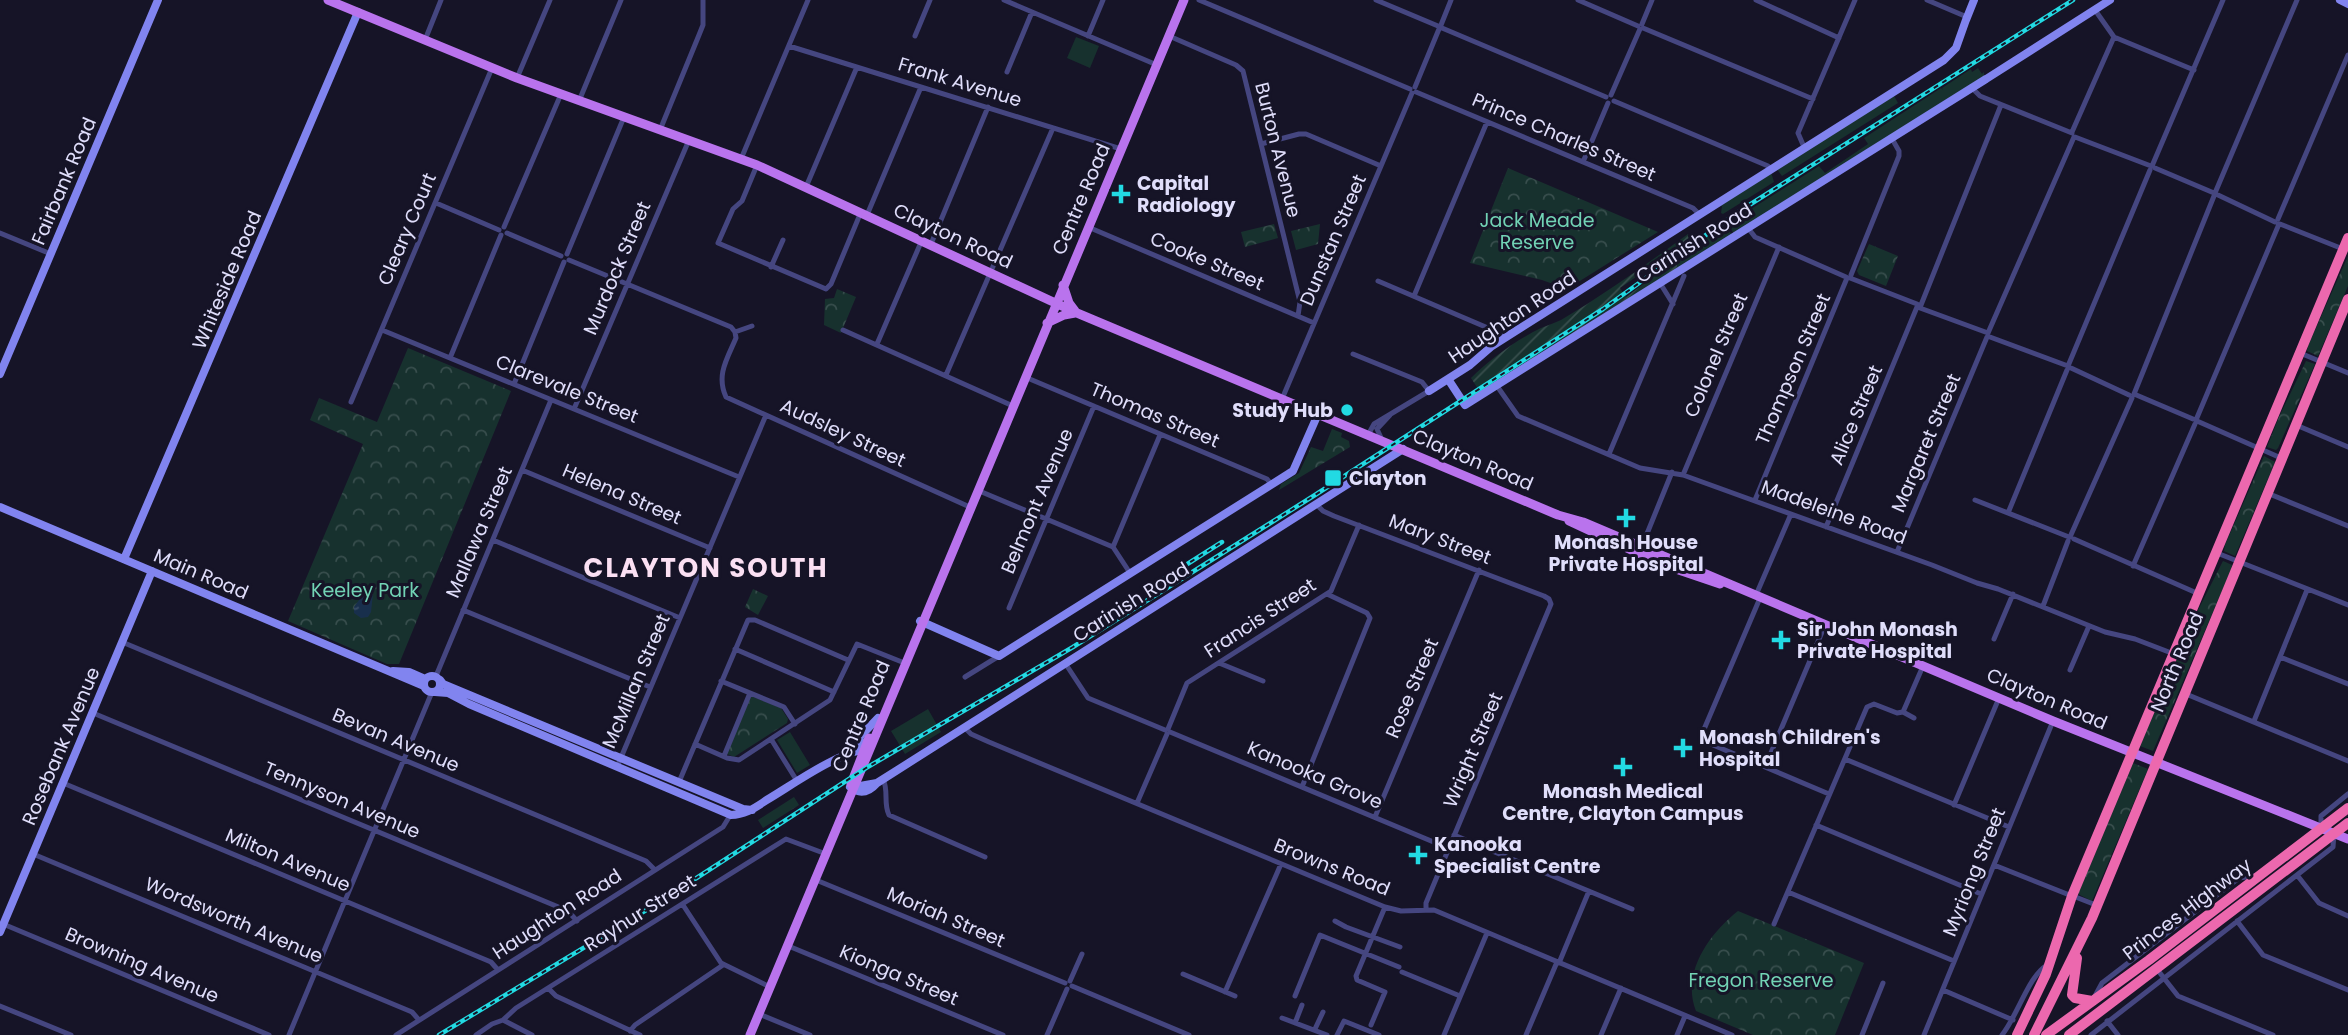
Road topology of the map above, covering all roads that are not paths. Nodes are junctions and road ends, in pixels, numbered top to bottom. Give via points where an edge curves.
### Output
1 (158, 0) edge
2 (328, 0) edge
3 (441, 0) edge
4 (550, 0) edge
5 (621, 0) edge
6 (703, 0) edge
7 (808, 0) edge
8 (930, 0) edge
9 (1004, 0) edge
10 (1103, 0) edge
11 (1184, 0) edge
12 (1199, 0) edge
13 (1376, 0) edge
14 (1451, 0) edge
15 (1578, 0) edge
16 (1652, 0) edge
17 (1756, 0) edge
18 (1855, 0) edge
19 (1927, 0) edge
20 (1974, 0) edge
21 (2110, 0) edge
22 (2223, 0) edge
23 (2297, 0) edge
24 (2340, 0) edge
25 (2348, 4) edge
26 (2095, 10) junction
27 (358, 12) junction
28 (1032, 12) junction
29 (1967, 17) junction
30 (1440, 27) junction
31 (1641, 27) junction
32 (915, 36) dead end
33 (1088, 36) junction
34 (1169, 36) junction
35 (2114, 37) junction
36 (1839, 38) junction
37 (425, 40) junction
38 (789, 46) junction
39 (2348, 55) edge
40 (1157, 65) junction
41 (857, 67) junction
42 (492, 68) junction
43 (2194, 70) junction
44 (1007, 72) dead end
45 (517, 78) junction
46 (922, 87) junction
47 (1973, 87) junction
48 (1413, 90) junction
49 (561, 94) junction
50 (1610, 99) junction
51 (1813, 99) junction
52 (579, 101) junction
53 (2003, 106) junction
54 (988, 107) junction
55 (624, 117) junction
56 (1487, 122) junction
57 (1053, 128) junction
58 (660, 130) junction
59 (2073, 135) junction
60 (1891, 137) junction
61 (689, 140) junction
62 (1261, 144) junction
63 (1803, 145) junction
64 (1121, 149) junction
65 (741, 159) junction
66 (1583, 162) junction
67 (757, 165) junction
68 (1381, 166) junction
69 (1770, 169) junction
70 (2153, 169) junction
71 (806, 187) junction
72 (2216, 195) junction
73 (436, 203) junction
74 (864, 214) junction
75 (1699, 214) junction
76 (2278, 221) junction
77 (1088, 227) junction
78 (1750, 227) junction
79 (503, 231) junction
80 (0, 233) edge
81 (2348, 238) edge
82 (783, 240) dead end
83 (926, 242) junction
84 (1779, 247) junction
85 (2343, 249) junction
86 (51, 254) junction
87 (565, 258) junction
88 (771, 267) junction
89 (991, 273) junction
90 (1684, 276) dead end
91 (1849, 276) junction
92 (1378, 281) dead end
93 (628, 284) junction
94 (1660, 284) junction
95 (1063, 285) junction
96 (1036, 294) junction
97 (1414, 296) junction
98 (2348, 299) edge
99 (1055, 303) junction
100 (1673, 304) junction
101 (1919, 306) junction
102 (1077, 313) junction
103 (1298, 316) junction
104 (1047, 323) junction
105 (1314, 323) junction
106 (752, 326) dead end
107 (382, 330) junction
108 (844, 330) dead end
109 (735, 332) junction
110 (1989, 335) junction
111 (1504, 338) junction
112 (877, 344) junction
113 (2300, 353) junction
114 (1353, 354) dead end
115 (450, 358) junction
116 (2322, 362) junction
117 (2069, 369) junction
118 (2348, 373) edge
119 (0, 374) edge
120 (946, 375) junction
121 (1025, 377) junction
122 (1448, 379) junction
123 (514, 384) junction
124 (1497, 386) junction
125 (1429, 391) junction
126 (2132, 395) junction
127 (1282, 399) junction
128 (551, 400) junction
129 (351, 402) dead end
130 (1094, 406) junction
131 (574, 409) junction
132 (1012, 409) junction
133 (1318, 414) junction
134 (766, 415) junction
135 (1390, 415) junction
136 (2194, 421) junction
137 (2295, 425) junction
138 (1160, 435) junction
139 (1367, 435) junction
140 (1382, 441) junction
141 (2348, 447) edge
142 (1403, 449) junction
143 (2260, 449) junction
144 (1609, 454) junction
145 (2281, 458) junction
146 (523, 470) junction
147 (1672, 472) junction
148 (1683, 475) junction
149 (739, 477) junction
150 (1272, 484) junction
151 (977, 491) junction
152 (2266, 493) junction
153 (1755, 500) junction
154 (1975, 500) dead end
155 (1316, 504) junction
156 (0, 507) edge
157 (970, 508) junction
158 (2008, 513) junction
159 (1791, 514) junction
160 (1558, 515) junction
161 (1046, 520) junction
162 (1359, 525) junction
163 (2348, 526) edge
164 (1826, 527) junction
165 (493, 540) junction
166 (2071, 540) junction
167 (1642, 546) junction
168 (1113, 547) junction
169 (709, 548) junction
170 (1898, 552) junction
171 (2217, 553) junction
172 (124, 559) junction
173 (2238, 562) junction
174 (2133, 566) junction
175 (1479, 570) junction
176 (152, 571) junction
177 (1130, 573) junction
178 (1734, 587) junction
179 (2307, 590) junction
180 (1327, 594) junction
181 (2013, 594) junction
182 (2200, 594) junction
183 (1757, 597) junction
184 (1551, 604) joint
185 (2348, 605) edge
186 (2043, 606) junction
187 (1009, 608) dead end
188 (463, 610) junction
189 (680, 618) junction
190 (922, 622) junction
191 (1825, 625) junction
192 (2089, 626) junction
193 (1994, 639) dead end
194 (122, 642) junction
195 (734, 649) junction
196 (2174, 654) junction
197 (999, 656) junction
198 (2280, 657) junction
199 (848, 660) junction
200 (902, 663) junction
201 (1065, 663) junction
202 (1219, 663) junction
203 (1923, 666) junction
204 (2070, 670) dead end
205 (965, 677) dead end
206 (438, 678) junction
207 (721, 681) junction
208 (1263, 681) dead end
209 (425, 683) junction
210 (2348, 684) edge
211 (650, 687) junction
212 (433, 692) junction
213 (834, 692) junction
214 (750, 693) junction
215 (2183, 693) junction
216 (1999, 698) junction
217 (1903, 712) junction
218 (93, 713) junction
219 (878, 718) junction
220 (1914, 718) dead end
221 (2053, 721) junction
222 (2254, 721) junction
223 (795, 724) junction
224 (533, 727) junction
225 (964, 727) junction
226 (1167, 731) junction
227 (771, 739) junction
228 (695, 744) junction
229 (869, 746) junction
230 (848, 751) junction
231 (2132, 753) junction
232 (724, 756) junction
233 (621, 758) junction
234 (1845, 759) junction
235 (404, 760) junction
236 (860, 761) junction
237 (2156, 761) junction
238 (2348, 761) edge
239 (617, 767) junction
240 (1765, 767) junction
241 (653, 777) junction
242 (797, 781) junction
243 (679, 782) junction
244 (877, 782) junction
245 (63, 783) junction
246 (854, 784) junction
247 (1302, 787) junction
248 (866, 792) junction
249 (1829, 794) junction
250 (2348, 794) edge
251 (1137, 803) junction
252 (848, 804) junction
253 (1954, 804) junction
254 (735, 805) junction
255 (2348, 808) edge
256 (752, 810) junction
257 (731, 815) junction
258 (1375, 817) junction
259 (2348, 823) edge
260 (1816, 825) junction
261 (2009, 827) junction
262 (2321, 828) junction
263 (374, 831) junction
264 (2334, 833) junction
265 (1454, 835) junction
266 (2348, 839) edge
267 (1448, 848) junction
268 (824, 853) junction
269 (33, 854) junction
270 (985, 857) dead end
271 (1994, 863) junction
272 (1281, 864) junction
273 (655, 870) junction
274 (2297, 875) junction
275 (816, 880) junction
276 (1589, 891) junction
277 (1788, 892) junction
278 (1981, 894) junction
279 (2072, 896) junction
280 (345, 901) junction
281 (683, 905) junction
282 (2097, 905) junction
283 (1385, 907) junction
284 (1426, 909) junction
285 (1632, 909) dead end
286 (2348, 916) edge
287 (1335, 920) dead end
288 (577, 921) junction
289 (2236, 921) junction
290 (1774, 924) dead end
291 (2, 928) edge
292 (1487, 933) junction
293 (1372, 937) junction
294 (2080, 942) junction
295 (786, 945) junction
296 (1400, 947) dead end
297 (1082, 954) dead end
298 (1365, 954) junction
299 (1954, 961) junction
300 (1558, 962) junction
301 (2050, 962) junction
302 (723, 965) junction
303 (2153, 965) junction
304 (498, 970) junction
305 (316, 972) junction
306 (1183, 974) dead end
307 (1883, 983) dead end
308 (1068, 985) junction
309 (768, 986) junction
310 (1621, 988) junction
311 (549, 989) junction
312 (1943, 990) junction
313 (2348, 990) edge
314 (1225, 992) junction
315 (1235, 996) dead end
316 (1295, 996) dead end
317 (1460, 996) junction
318 (2093, 1000) junction
319 (1302, 1005) dead end
320 (0, 1006) edge
321 (1323, 1012) dead end
322 (759, 1014) junction
323 (1685, 1016) junction
324 (1282, 1018) dead end
325 (419, 1020) junction
326 (503, 1020) junction
327 (2013, 1020) junction
328 (2107, 1021) junction
329 (1294, 1023) junction
330 (1371, 1025) dead end
331 (1315, 1029) junction
332 (631, 1031) junction
333 (1378, 1034) edge
334 (71, 1035) edge
335 (269, 1035) edge
336 (289, 1035) edge
337 (396, 1035) edge
338 (476, 1035) edge
339 (532, 1035) edge
340 (640, 1035) edge
341 (748, 1035) edge
342 (810, 1035) edge
343 (1003, 1035) edge
344 (1047, 1035) edge
345 (1189, 1035) edge
346 (1327, 1035) edge
347 (1337, 1035) edge
348 (1444, 1035) edge
349 (1526, 1035) edge
350 (1601, 1035) edge
351 (1677, 1035) edge
352 (1732, 1035) edge
353 (1861, 1035) edge
354 (1924, 1035) edge
355 (2002, 1035) edge
356 (2018, 1035) edge
357 (2034, 1035) edge
358 (2046, 1035) edge
359 (2069, 1035) edge
360 (2091, 1035) edge
361 (2118, 1035) edge
362 (2273, 1035) edge

1 - 86 street, Fairbank Road
2 - 27 main road, Clayton Road
3 - 37 street
4 - 45 street
5 - 52 street
6 - 58 street via 703,25
7 - 38 street
8 - 32 street
9 - 28 street
10 - 33 street
11 - 34 main road, Centre Road
12 - 48 street, Prince Charles Street
13 - 30 street
14 - 30 street, Dunstan Street
15 - 31 street
16 - 31 street
17 - 36 street
18 - 36 street
19 - 29 street
20 - 29 street
21 - 26 street, Carinish Road
22 - 43 street
23 - 72 street
24 - 25 street
26 - 35 street
26 - 47 street, Carinish Road
27 - 37 main road, Clayton Road
27 - 172 street, Whiteside Road
28 - 33 street
28 - 44 street
29 - 63 street, Haughton Road via 1952,50
30 - 48 street, Dunstan Street
30 - 50 street
31 - 50 street
31 - 51 street
33 - 40 street
34 - 40 main road, Centre Road
34 - 62 street, Burton Avenue via 1243,71
35 - 43 street
35 - 59 street, Margaret Street
36 - 51 street
37 - 42 main road, Clayton Road
38 - 41 street, Frank Avenue
38 - 65 street
39 - 76 street
40 - 64 main road, Centre Road
41 - 46 street, Frank Avenue
41 - 71 street
42 - 45 main road, Clayton Road
42 - 73 street, Cleary Court
43 - 70 street
45 - 49 main road, Clayton Road
46 - 54 street, Frank Avenue
46 - 74 street
47 - 53 street
47 - 60 street, Carinish Road
48 - 56 street, Prince Charles Street
48 - 68 street, Dunstan Street
49 - 52 main road, Clayton Road
49 - 79 street
50 - 66 street
50 - 69 street
51 - 63 street via 1798,135
52 - 55 main road, Clayton Road
53 - 59 street
53 - 101 street, Alice Street
54 - 57 street, Frank Avenue
54 - 83 street
55 - 58 main road, Clayton Road
55 - 87 street
56 - 66 street, Prince Charles Street
56 - 97 street
57 - 64 street, Frank Avenue
57 - 89 street
58 - 61 main road, Clayton Road
59 - 70 street
59 - 110 street, Margaret Street
60 - 78 street, Carinish Road
60 - 91 street, Thompson Street via 1899,156
61 - 65 main road, Clayton Road
61 - 93 street, Murdock Street
62 - 68 street via 1306,134
62 - 103 street, Burton Avenue via 1300,302
63 - 69 street, Haughton Road
64 - 77 main road, Centre Road
65 - 67 main road, Clayton Road
66 - 75 street, Prince Charles Street
67 - 71 main road, Clayton Road
67 - 88 street via 743,201 733,209 718,243
68 - 105 street, Dunstan Street
69 - 75 street, Haughton Road
70 - 72 street
70 - 117 street
71 - 74 main road, Clayton Road
72 - 76 street
72 - 126 street
73 - 79 street
73 - 107 street, Cleary Court
74 - 83 main road, Clayton Road
74 - 88 street via 826,289
75 - 111 street, Haughton Road
76 - 85 street
76 - 136 street
77 - 95 main road, Centre Road
77 - 103 street, Cooke Street
78 - 84 street via 1761,239
78 - 94 street, Carinish Road
79 - 87 street
79 - 115 street
80 - 86 street
81 - 85 highway, North Road
82 - 88 street
83 - 89 main road, Clayton Road
83 - 112 street
84 - 91 street
84 - 148 street, Colonel Street
85 - 113 highway, North Road
86 - 119 street, Fairbank Road
87 - 93 street
87 - 123 street
89 - 96 main road, Clayton Road
89 - 120 street
90 - 100 street
91 - 101 street
91 - 153 street, Thompson Street
92 - 97 street
93 - 109 street
93 - 131 street, Murdock Street
94 - 100 street
94 - 124 street, Carinish Road
95 - 96 main road
95 - 99 main road, Centre Road
95 - 102 main road
96 - 99 main road, Clayton Road
96 - 104 main road
97 - 111 street
98 - 116 highway, North Road
99 - 102 main road, Clayton Road
99 - 104 main road, Centre Road
100 - 144 street
101 - 110 street
101 - 164 street, Alice Street
102 - 104 main road
102 - 127 main road, Clayton Road
103 - 105 street, Cooke Street
104 - 121 main road, Centre Road
105 - 127 street, Dunstan Street
106 - 109 street
107 - 115 street, Clarevale Street
107 - 129 street, Cleary Court
108 - 112 street
109 - 134 street, Audsley Street via 720,385 726,397
110 - 117 street
110 - 170 street, Margaret Street
111 - 122 street, Haughton Road
112 - 120 street
113 - 116 street
113 - 143 highway, North Road
114 - 125 street via 1422,382
115 - 123 street, Clarevale Street
116 - 118 street
116 - 137 highway, North Road
117 - 126 street
117 - 158 street
120 - 132 street
121 - 130 street, Thomas Street
121 - 132 main road, Centre Road
122 - 124 street, Carinish Road via 1465,405
122 - 125 street, Haughton Road
123 - 128 street, Clarevale Street
124 - 144 street, Madeleine Road via 1518,416
125 - 135 street, Haughton Road
126 - 136 street
126 - 166 street
127 - 133 main road, Clayton Road
128 - 131 street, Clarevale Street
128 - 146 street, Mallawa Street
130 - 138 street, Thomas Street
130 - 161 street, Belmont Avenue
131 - 149 street, Clarevale Street
132 - 151 main road, Centre Road
133 - 139 main road, Clayton Road
133 - 150 street via 1293,471
134 - 149 street, McMillan Street
134 - 157 street, Audsley Street
135 - 139 street, Haughton Road via 1374,424
135 - 140 street via 1377,429
136 - 143 street
136 - 174 street
137 - 141 street
137 - 145 highway, North Road
138 - 150 street, Thomas Street
138 - 168 street
139 - 140 main road, Clayton Road
140 - 142 main road, Clayton Road
142 - 155 street, Carinish Road
142 - 160 main road, Clayton Road
143 - 145 street
143 - 171 highway, North Road
144 - 147 street, Madeleine Road via 1645,469
145 - 152 highway, North Road
146 - 165 street, Mallawa Street
146 - 169 street, Helena Street
147 - 148 street, Madeleine Road
147 - 167 street
148 - 153 street, Madeleine Road
149 - 169 street, McMillan Street
150 - 177 street
151 - 157 main road, Centre Road
151 - 161 street
152 - 163 street
152 - 173 highway, North Road
153 - 159 street, Madeleine Road
154 - 158 street
155 - 162 street, Mary Street
155 - 201 street, Carinish Road
156 - 172 street, Main Road
157 - 190 main road, Centre Road
158 - 166 street
159 - 164 street, Madeleine Road
159 - 183 street
160 - 167 main road, Clayton Road
160 - 178 main road, Clayton Road via 1669,568
161 - 168 street
161 - 187 street, Belmont Avenue
162 - 175 street, Mary Street
162 - 180 street, Francis Street
164 - 170 street, Madeleine Road
165 - 188 street, Mallawa Street
165 - 189 street
166 - 174 street
166 - 186 street
167 - 178 main road, Clayton Road
168 - 177 street
169 - 189 street, McMillan Street
170 - 181 street, Madeleine Road
171 - 173 street
171 - 182 highway, North Road
172 - 176 street, Main Road
173 - 179 street
173 - 215 highway, North Road
174 - 182 street
175 - 184 street, Mary Street via 1544,596
175 - 258 street, Rose Street
176 - 194 street, Rosebank Avenue
176 - 209 street, Main Road
177 - 197 street
178 - 183 main road, Clayton Road
179 - 185 street
179 - 198 street
180 - 202 street, Francis Street
180 - 247 street via 1370,618
181 - 186 street, Madeleine Road
181 - 193 street
182 - 196 highway, North Road
183 - 191 main road, Clayton Road
183 - 240 street via 1702,734 1706,742
184 - 265 street, Wright Street
186 - 192 street, Madeleine Road
188 - 206 street, Mallawa Street
188 - 211 street
189 - 211 street, McMillan Street
190 - 197 street
190 - 200 main road, Centre Road
190 - 229 main road, Centre Road
191 - 203 main road, Clayton Road
191 - 240 street
192 - 196 street, Madeleine Road
192 - 204 street
194 - 218 street, Rosebank Avenue
194 - 235 street, Bevan Avenue
195 - 199 street via 751,619
195 - 207 street
195 - 213 street
196 - 231 highway, North Road
197 - 205 street
198 - 210 street
198 - 222 street
199 - 200 street via 854,646 860,644
199 - 213 street
200 - 219 main road, Centre Road
201 - 225 street, Carinish Road
201 - 226 street, Kanooka Grove via 1088,698
202 - 208 street
202 - 226 street, Francis Street via 1187,683
203 - 216 main road, Clayton Road
203 - 217 street
206 - 209 street via 430,676
206 - 212 street via 440,688
206 - 224 street
207 - 214 street
207 - 228 street
209 - 212 street
211 - 233 street, McMillan Street
212 - 224 street via 448,693
212 - 235 street
213 - 223 street
214 - 223 street via 784,707
214 - 232 street
215 - 222 street
215 - 237 highway, North Road
216 - 221 main road, Clayton Road
216 - 253 street
217 - 220 street
217 - 234 street via 1868,705
218 - 245 street, Rosebank Avenue
218 - 263 street, Tennyson Avenue
219 - 229 main road, Centre Road
219 - 230 street
221 - 231 main road, Clayton Road
221 - 261 street, Myriong Street
222 - 238 street
223 - 227 street
224 - 233 street
224 - 239 street
225 - 244 street, Carinish Road
225 - 251 street, Browns Road via 989,742
226 - 247 street, Kanooka Grove
226 - 251 street, Francis Street
227 - 232 street via 739,760
227 - 242 street
228 - 232 street
228 - 243 street
229 - 230 street, Haughton Road
229 - 236 main road, Centre Road
229 - 246 main road, Centre Road
230 - 236 street
230 - 242 street, Haughton Road
231 - 237 main road, Clayton Road
231 - 279 highway, North Road
233 - 239 street, McMillan Street
233 - 241 street
234 - 249 street
234 - 253 street
235 - 263 street
235 - 273 street, Bevan Avenue via 646,861
236 - 246 main road, Centre Road
237 - 262 main road, Clayton Road
237 - 282 highway, North Road
239 - 241 street
240 - 249 street
241 - 243 street
241 - 257 street
242 - 256 street, Haughton Road
243 - 254 street
244 - 246 street
244 - 248 street, Carinish Road
244 - 270 street via 887,789 889,815
245 - 269 street, Rosebank Avenue
245 - 280 street, Milton Avenue
246 - 248 street
246 - 252 main road, Centre Road
246 - 268 main road, Centre Road
247 - 258 street, Kanooka Grove
248 - 252 street, Carinish Road
249 - 260 street
250 - 262 street via 2320,816
251 - 272 street, Browns Road
252 - 268 main road, Centre Road
253 - 261 street
254 - 256 street
254 - 257 street, Haughton Road
255 - 262 highway, Princes Highway
256 - 257 street, Haughton Road
257 - 273 street, Haughton Road via 723,827
258 - 267 street, Kanooka Grove
259 - 264 highway, Princes Highway
260 - 277 street
260 - 278 street
261 - 271 street, Myriong Street
262 - 264 main road, Clayton Road
262 - 303 highway, Princes Highway
263 - 280 street
263 - 288 street, Tennyson Avenue via 568,911
264 - 266 main road, Clayton Road
264 - 274 street via 2333,847
264 - 303 highway, Princes Highway
265 - 267 street, Wright Street
265 - 276 street
267 - 284 street, Wright Street
268 - 275 main road, Centre Road
268 - 281 street, Rayhur Street via 786,839
268 - 295 main road, Centre Road
269 - 291 street, Rosebank Avenue
269 - 305 street, Wordsworth Avenue
271 - 278 street, Myriong Street
271 - 279 street
272 - 283 street, Browns Road
272 - 314 street
273 - 288 street, Haughton Road
274 - 286 street via 2320,904
274 - 289 street
275 - 295 main road, Centre Road
275 - 308 street, Moriah Street
276 - 285 street
276 - 300 street
277 - 290 street
277 - 299 street
278 - 299 street, Myriong Street
279 - 282 street
279 - 301 highway, North Road
280 - 304 street, Milton Avenue via 491,962
280 - 305 street
281 - 302 street
281 - 311 street, Rayhur Street
282 - 294 highway, North Road
283 - 284 street, Browns Road
283 - 293 street
284 - 292 street, Browns Road
287 - 293 street
288 - 304 street, Haughton Road
289 - 303 street
289 - 313 street via 2263,955
291 - 335 street, Browning Avenue
292 - 300 street, Browns Road
292 - 317 street
293 - 296 street
293 - 298 street
294 - 318 highway via 2071,995
294 - 357 highway, North Road
295 - 309 main road, Centre Road
295 - 343 street, Kionga Street
297 - 308 street
298 - 316 street via 1320,935
298 - 317 street
298 - 330 street via 1356,979 1385,992
299 - 312 street, Myriong Street
300 - 310 street, Browns Road
300 - 349 street
301 - 327 street, North Road via 2036,974
301 - 356 highway, North Road
302 - 309 street
302 - 332 street
303 - 318 highway, Princes Highway
303 - 328 street
303 - 359 highway, Princes Highway
303 - 362 street via 2178,996
304 - 325 street, Haughton Road
305 - 325 street, Wordsworth Avenue via 412,1012
305 - 336 street
306 - 314 street
307 - 353 street
308 - 344 street
308 - 345 street, Moriah Street
309 - 322 main road, Centre Road
309 - 341 main road, Centre Road
310 - 323 street, Browns Road
310 - 350 street
311 - 326 street, Rayhur Street
311 - 332 street
312 - 327 street
312 - 354 street, Myriong Street
314 - 315 street
317 - 348 street
318 - 358 highway, Princes Highway
319 - 329 street
320 - 334 street
321 - 331 street
322 - 341 main road, Centre Road
322 - 342 street
323 - 351 street
323 - 352 street, Browns Road
324 - 329 street
325 - 337 street, Haughton Road
326 - 338 street, Rayhur Street
326 - 339 street
327 - 355 street, North Road
328 - 360 street
328 - 361 street
329 - 331 street
331 - 346 street
332 - 340 street
333 - 347 street via 1344,1021

